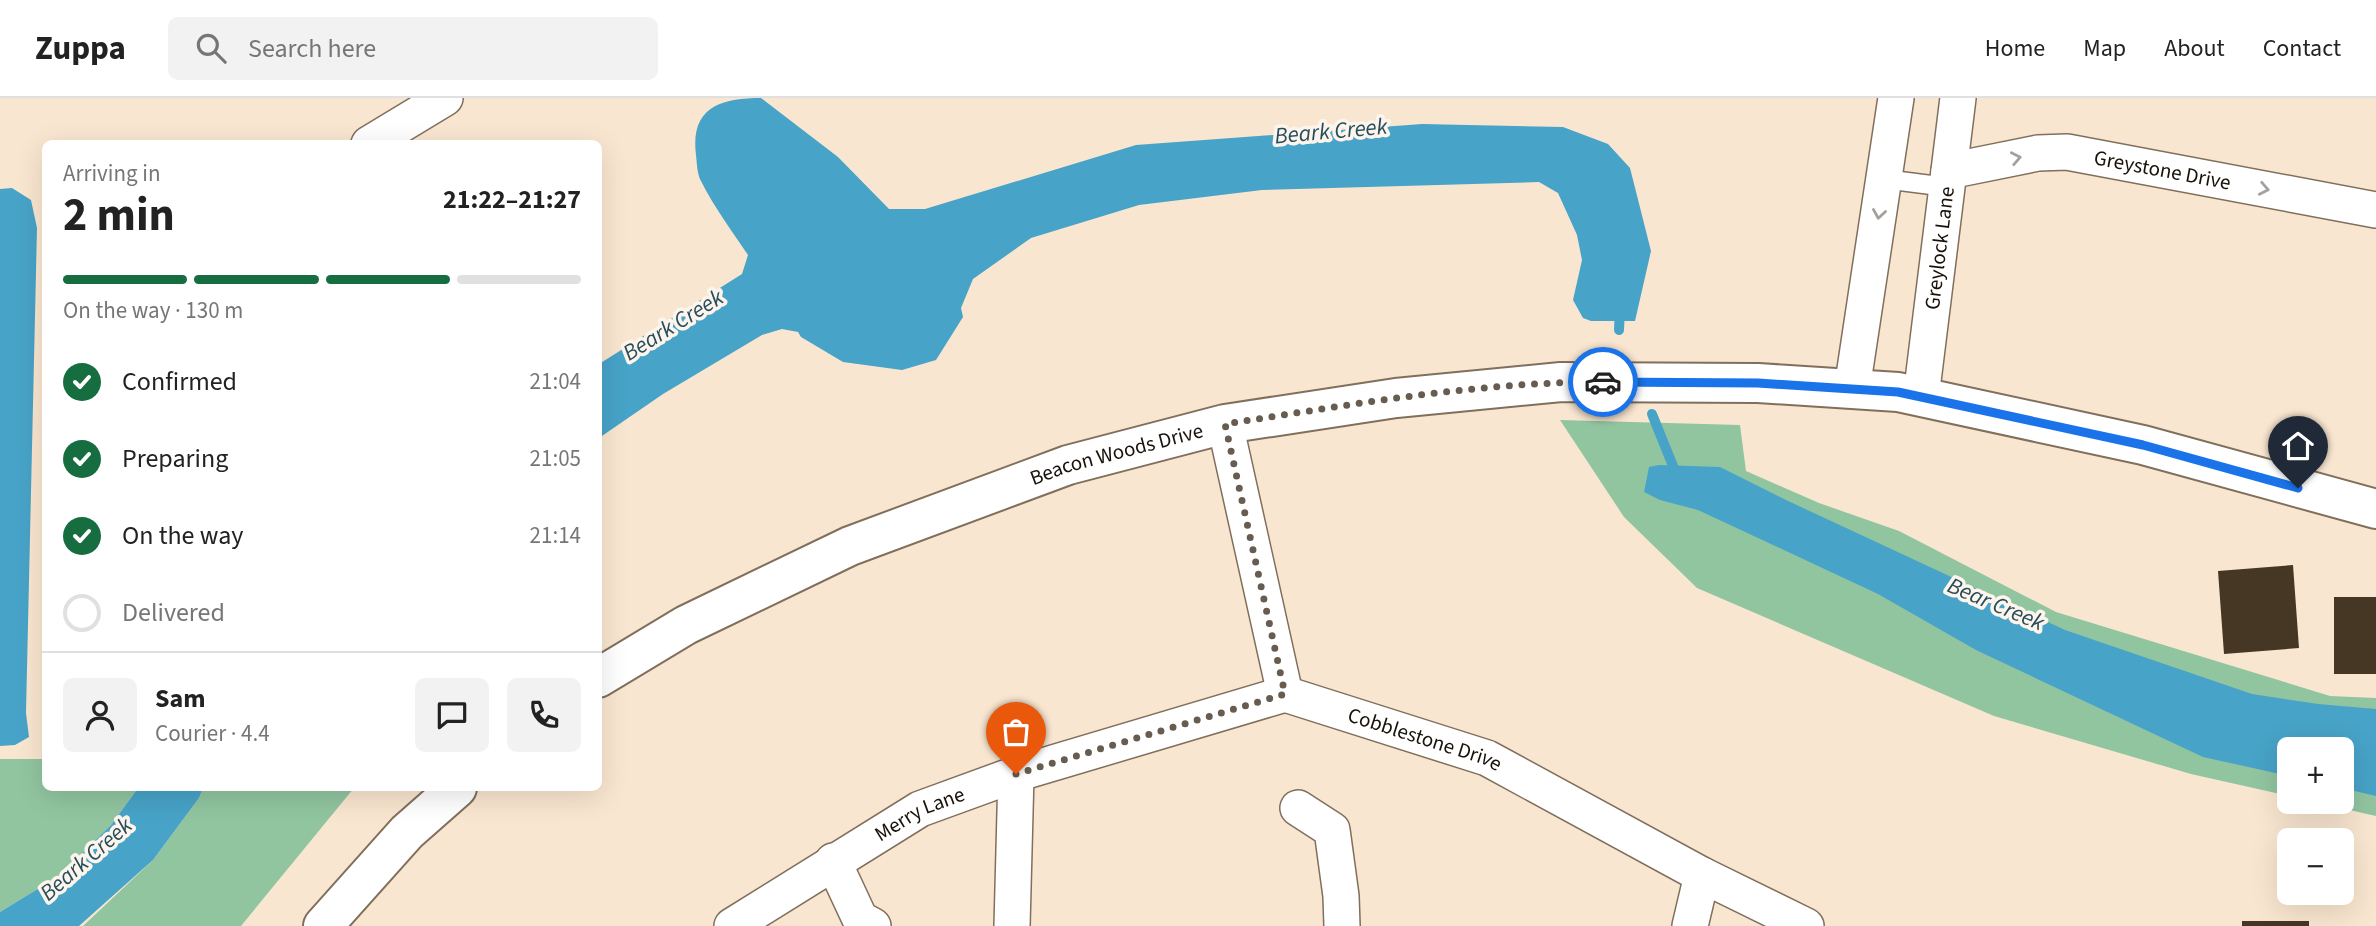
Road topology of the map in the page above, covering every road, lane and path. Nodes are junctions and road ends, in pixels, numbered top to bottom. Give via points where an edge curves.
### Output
1 (445, 98) edge
2 (1896, 98) edge
3 (1958, 98) edge
4 (376, 140) edge
5 (1884, 179) junction
6 (1948, 179) junction
7 (2376, 210) edge
8 (1852, 389) junction
9 (1921, 397) junction
10 (1225, 424) junction
11 (2376, 509) edge
12 (602, 676) edge
13 (1285, 694) junction
14 (1016, 774) junction
15 (454, 791) edge
16 (1298, 808) dead end
17 (833, 861) junction
18 (1702, 875) junction
19 (323, 926) edge
20 (732, 926) edge
21 (873, 926) edge
22 (1012, 926) edge
23 (1342, 926) edge
24 (1690, 926) edge
25 (1806, 926) edge

1 - 4 street
2 - 5 street
3 - 6 street, Greylock Lane
5 - 6 lane
5 -> 8 street
6 -> 7 street, Greystone Drive via 2038,153 2067,152
6 - 9 street, Greylock Lane
8 - 9 street, Beacon Woods Drive
8 - 10 street, Beacon Woods Drive via 1758,383 1560,382 1396,398
9 - 11 street, Beacon Woods Drive via 2143,445
10 - 12 street, Beacon Woods Drive via 1068,465 850,547 686,625
10 - 13 street
13 - 14 street, Merry Lane
13 - 18 street, Cobblestone Drive via 1487,758
14 - 17 street, Merry Lane via 920,809
14 - 22 street
15 - 19 street via 407,832
16 - 23 street via 1332,830
17 - 20 street, Merry Lane
17 - 21 street via 860,919
18 - 24 street
18 - 25 street, Cobblestone Drive

